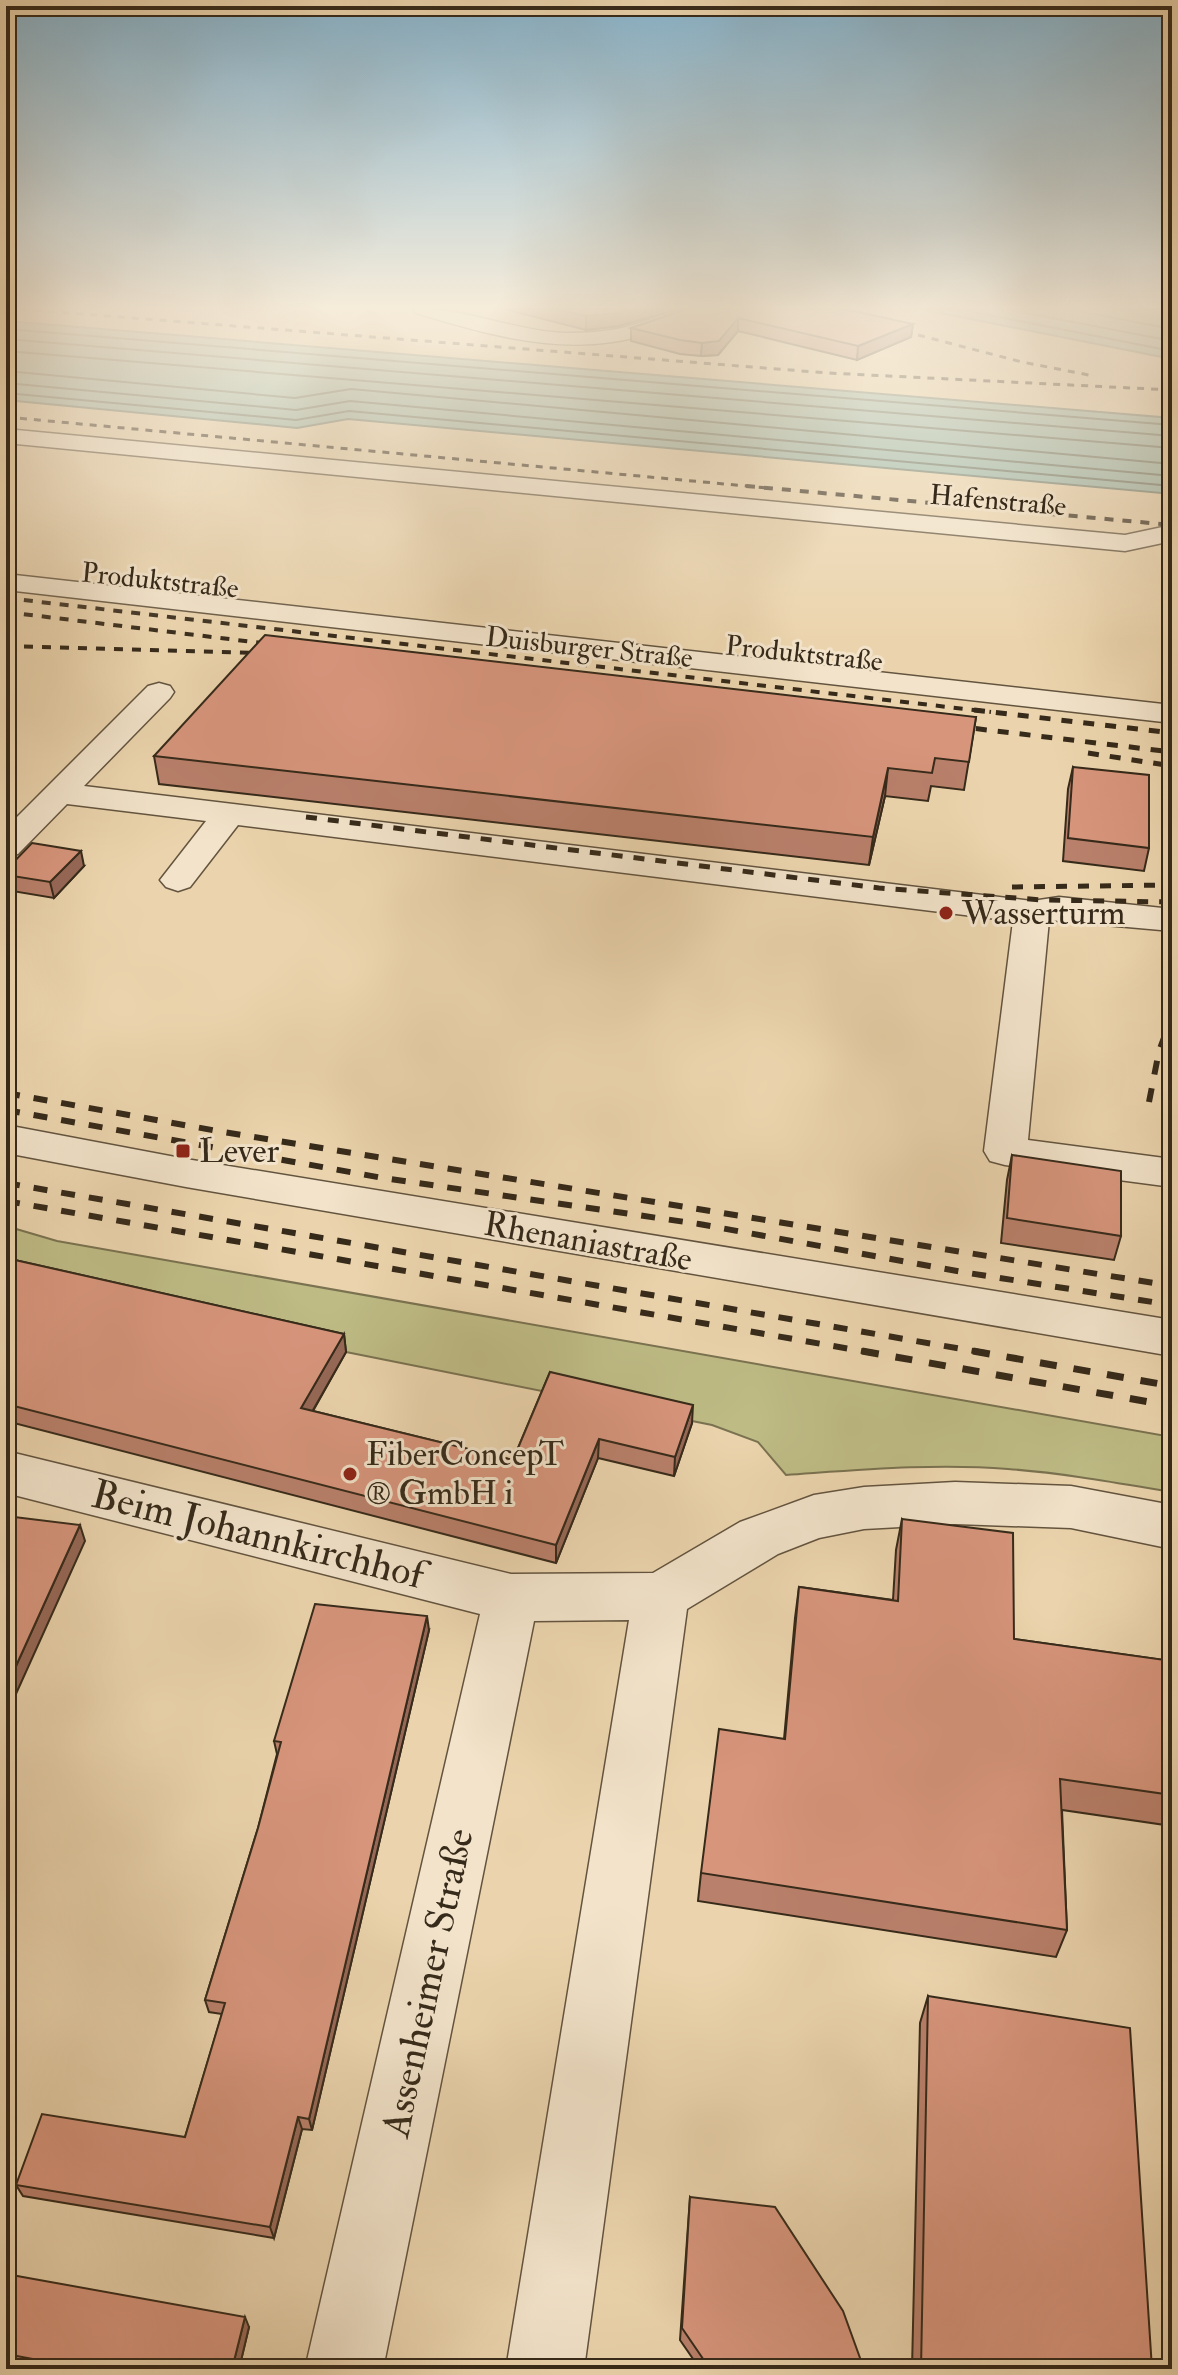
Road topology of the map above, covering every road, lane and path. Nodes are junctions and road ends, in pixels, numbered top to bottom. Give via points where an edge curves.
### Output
1 (6, 436) edge
2 (1172, 533) edge
3 (6, 563) edge
4 (6, 582) edge
5 (159, 692) dead end
6 (1172, 695) edge
7 (1172, 714) edge
8 (60, 793) junction
9 (229, 814) junction
10 (6, 847) edge
11 (178, 880) dead end
12 (1032, 912) junction
13 (1172, 920) edge
14 (6, 1139) edge
15 (1172, 1173) edge
16 (1172, 1338) edge
17 (6, 1472) edge
18 (1172, 1527) edge
19 (661, 1596) junction
20 (511, 1598) junction
21 (344, 2369) edge
22 (545, 2369) edge

1 - 2 street, Hafenstraße via 1125,543
3 - 6 street, Produktstraße
4 - 7 street, Duisburger Straße
5 - 8 street
8 - 9 street
8 - 10 street
9 - 11 street
9 - 12 street
12 - 13 street via 1059,908
12 - 15 street via 1005,1151
14 - 16 street, Rhenaniastraße
17 - 20 street, Beim Johannkirchhof
18 - 19 street via 1071,1507 955,1503 864,1508 814,1517 759,1538
19 - 20 street, Beim Johannkirchhof
19 - 22 street
20 - 21 street, Assenheimer Straße

